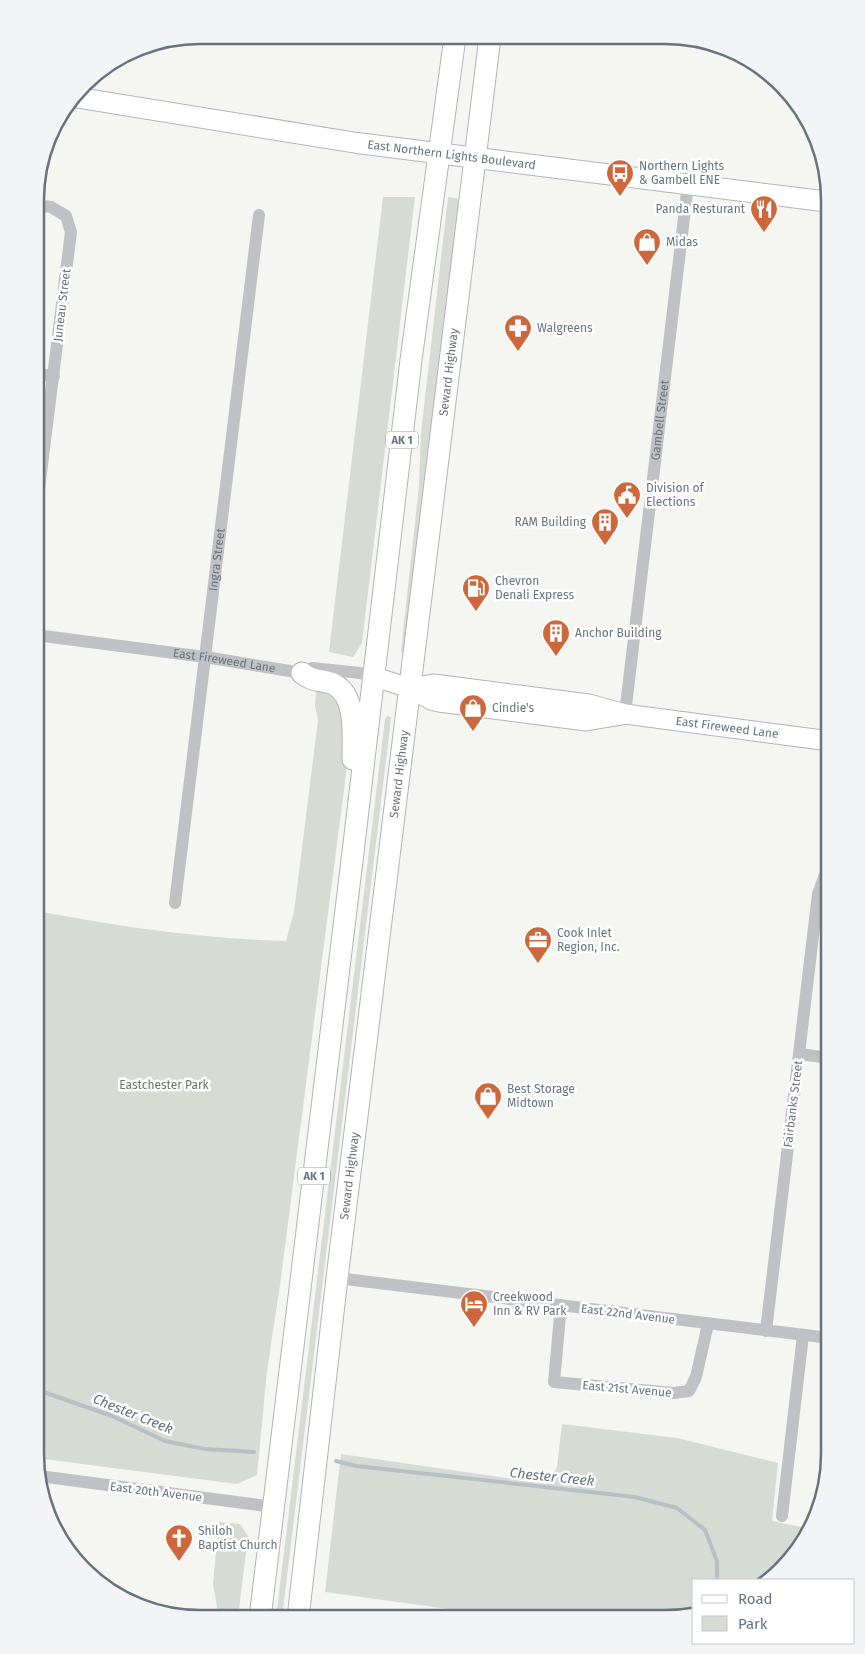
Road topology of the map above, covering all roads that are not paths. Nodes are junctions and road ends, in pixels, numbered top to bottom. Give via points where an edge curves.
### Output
1 (454, 44) edge
2 (489, 44) edge
3 (81, 98) edge
4 (440, 154) junction
5 (474, 158) junction
6 (688, 184) junction
7 (821, 201) edge
8 (44, 206) edge
9 (259, 215) dead end
10 (44, 375) edge
11 (54, 376) junction
12 (44, 452) edge
13 (44, 636) edge
14 (205, 657) junction
15 (302, 673) junction
16 (374, 678) junction
17 (410, 688) junction
18 (625, 714) junction
19 (821, 740) edge
20 (354, 844) junction
21 (821, 888) edge
22 (175, 904) dead end
23 (799, 1054) junction
24 (821, 1057) edge
25 (337, 1278) junction
26 (561, 1305) junction
27 (708, 1324) junction
28 (766, 1331) junction
29 (803, 1335) junction
30 (821, 1337) edge
31 (46, 1477) edge
32 (274, 1508) junction
33 (782, 1516) dead end
34 (261, 1610) edge
35 (299, 1610) edge

1 - 4 highway, AK 1
2 - 5 highway, Seward Highway / AK 1
3 - 4 main road, East Northern Lights Boulevard
4 - 5 main road, East Northern Lights Boulevard
4 - 16 highway, AK 1 via 411,360
5 - 6 main road, East Northern Lights Boulevard
5 - 17 highway, Seward Highway / AK 1
6 - 7 main road, East Northern Lights Boulevard
6 - 18 street, Gambell Street
8 - 11 street, Juneau Street via 66,216 71,232
9 - 14 street, Ingra Street
10 - 11 street
11 - 12 street, Juneau Street
13 - 14 street, East Fireweed Lane
14 - 15 street, East Fireweed Lane
14 - 22 street, Ingra Street
15 - 16 street, East Fireweed Lane via 312,668 360,673
15 - 20 highway via 308,679 335,685 351,708
16 - 17 main road, East Fireweed Lane
16 - 20 highway, AK 1
17 - 18 main road, East Fireweed Lane via 433,684 589,704
17 - 25 highway, Seward Highway / AK 1
18 - 19 main road, East Fireweed Lane
20 - 32 highway, AK 1
21 - 23 street, Fairbanks Street
23 - 24 street
23 - 28 street, Fairbanks Street
25 - 26 street, East 22nd Avenue
25 - 35 highway, Seward Highway / AK 1
26 - 27 street, East 22nd Avenue
26 - 27 street, East 21st Avenue via 554,1382 689,1392 696,1377
27 - 28 street, East 22nd Avenue
28 - 29 street, East 22nd Avenue
29 - 30 street, East 22nd Avenue
29 - 33 street
31 - 32 street, East 20th Avenue
32 - 34 highway, AK 1

